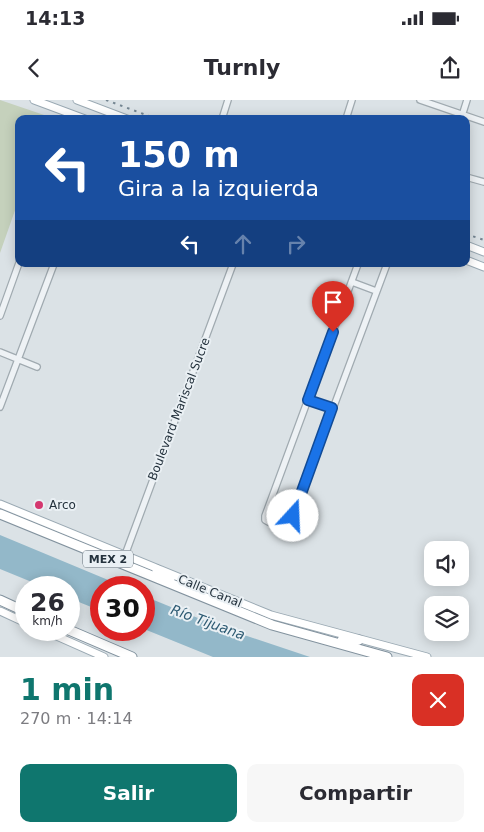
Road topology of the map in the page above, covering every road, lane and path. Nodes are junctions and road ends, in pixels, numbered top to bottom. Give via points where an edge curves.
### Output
1 (34, 100) edge
2 (77, 100) edge
3 (228, 100) edge
4 (352, 100) edge
5 (420, 100) edge
6 (467, 100) edge
7 (68, 115) edge
8 (116, 115) edge
9 (223, 115) edge
10 (347, 115) edge
11 (456, 115) edge
12 (462, 115) edge
13 (470, 119) edge
14 (484, 122) edge
15 (470, 178) edge
16 (484, 182) edge
17 (470, 247) edge
18 (484, 252) edge
19 (470, 262) edge
20 (18, 267) edge
21 (53, 267) edge
22 (232, 267) edge
23 (357, 267) edge
24 (386, 267) edge
25 (484, 267) edge
26 (352, 282) junction
27 (376, 291) junction
28 (0, 316) edge
29 (0, 352) edge
30 (18, 360) junction
31 (37, 367) dead end
32 (308, 400) junction
33 (0, 407) edge
34 (332, 408) junction
35 (0, 504) edge
36 (0, 514) edge
37 (125, 555) junction
38 (157, 570) junction
39 (0, 600) edge
40 (215, 604) junction
41 (0, 605) edge
42 (15, 608) edge
43 (15, 610) edge
44 (0, 611) edge
45 (15, 618) edge
46 (272, 626) junction
47 (80, 635) edge
48 (359, 640) junction
49 (68, 641) edge
50 (104, 657) edge
51 (132, 657) edge
52 (386, 657) edge
53 (427, 657) edge

1 - 7 main road
2 - 8 main road
3 - 9 street
4 - 10 street
5 - 11 street
6 - 12 street
13 - 14 street
15 - 16 street
17 - 18 main road
19 - 25 main road
20 - 28 street
21 - 30 street
22 - 37 street, Boulevard Mariscal Sucre
23 - 26 street
24 - 27 street
26 - 27 street
26 - 32 street
27 - 34 street
29 - 30 street
30 - 31 street
30 - 33 street
32 - 34 street
32 - 34 street via 265,516 270,523 284,525 291,520
35 - 37 main road, Calle Canal
36 - 40 highway, MEX 2
37 - 38 main road, Calle Canal
38 - 40 highway via 207,596
38 - 48 main road, Calle Canal via 271,615
39 - 42 highway
40 - 46 highway, MEX 2
41 - 43 highway
44 - 45 main road
46 - 48 highway via 281,625 351,642
46 - 52 highway, MEX 2
47 - 51 highway
48 - 53 main road, Calle Canal
49 - 50 main road

